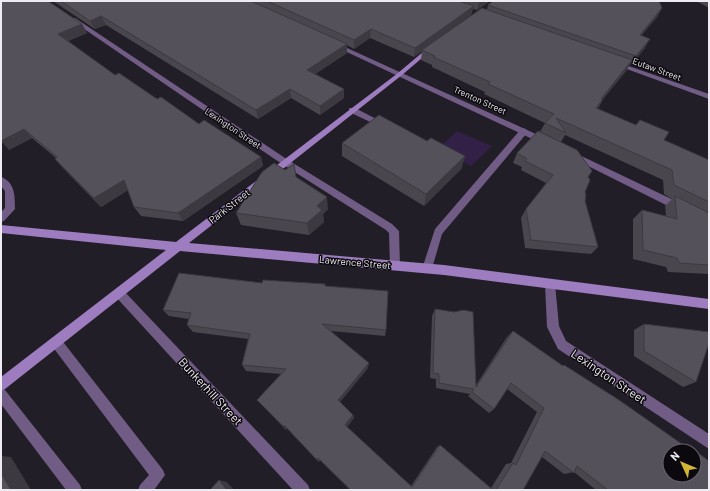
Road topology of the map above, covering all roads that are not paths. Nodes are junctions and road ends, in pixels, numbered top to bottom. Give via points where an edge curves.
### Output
1 (63, 12) edge
2 (328, 41) edge
3 (435, 45) edge
4 (605, 60) edge
5 (400, 74) junction
6 (709, 97) edge
7 (352, 110) junction
8 (392, 129) edge
9 (524, 131) junction
10 (285, 162) junction
11 (1, 180) edge
12 (688, 212) edge
13 (1, 218) edge
14 (1, 228) edge
15 (178, 246) junction
16 (395, 266) junction
17 (427, 269) junction
18 (550, 284) junction
19 (119, 292) junction
20 (709, 304) edge
21 (56, 342) junction
22 (1, 385) edge
23 (1, 394) edge
24 (709, 442) edge
25 (75, 490) edge
26 (144, 490) edge
27 (303, 490) edge

1 - 10 street, Lexington Street
2 - 5 street, Trenton Street
3 - 5 main road, Park Street
4 - 6 street, Eutaw Street
5 - 7 main road, Park Street
5 - 9 street, Trenton Street
7 - 8 street
7 - 10 main road, Park Street
9 - 12 street, Trenton Street
9 - 17 street via 438,232
10 - 15 main road, Park Street
10 - 16 street, Lexington Street via 394,231
11 - 13 street via 10,190 10,209
14 - 15 main road, Lawrence Street
15 - 16 main road, Lawrence Street
15 - 19 main road, Park Street
16 - 17 main road, Lawrence Street
17 - 18 main road, Lawrence Street
18 - 20 main road, Lawrence Street
18 - 24 street, Lexington Street via 553,327 562,345
19 - 21 main road, Park Street
19 - 27 street, Bunkerhill Street
21 - 22 main road, Park Street
21 - 26 street via 158,475
23 - 25 street

